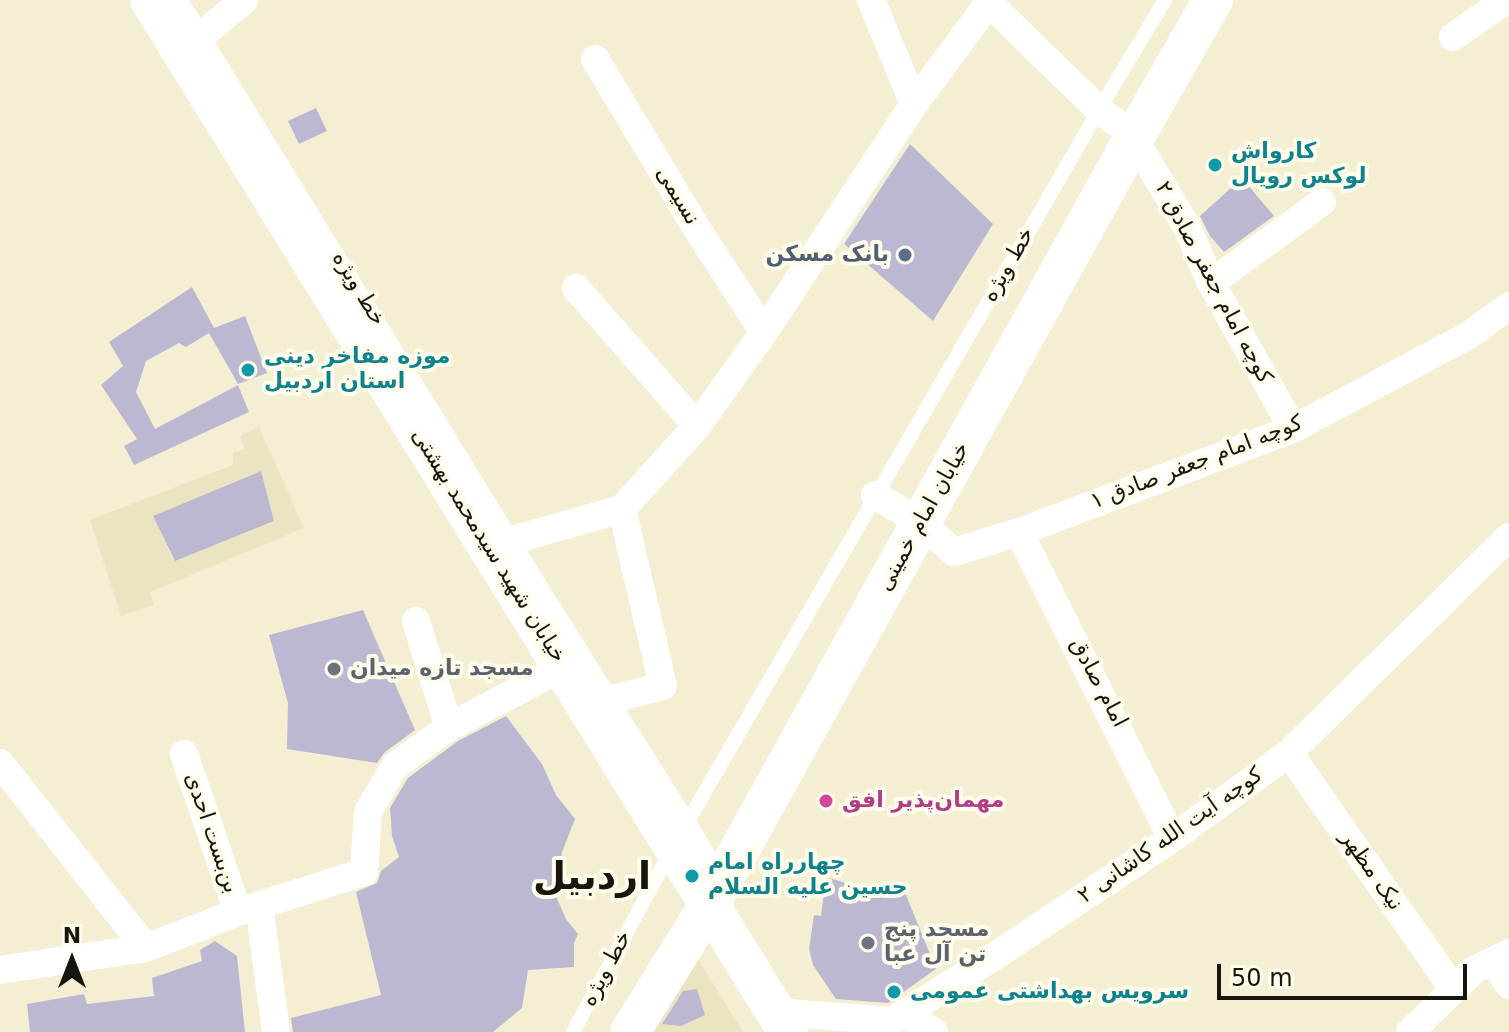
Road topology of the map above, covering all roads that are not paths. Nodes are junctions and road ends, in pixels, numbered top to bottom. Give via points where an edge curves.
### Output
1 (150, 0) edge
2 (181, 0) edge
3 (244, 0) edge
4 (871, 0) edge
5 (1165, 0) edge
6 (1213, 0) edge
7 (1506, 0) edge
8 (990, 2) edge
9 (1453, 37) dead end
10 (192, 43) junction
11 (595, 59) dead end
12 (914, 104) junction
13 (1099, 110) junction
14 (1135, 136) junction
15 (1322, 202) dead end
16 (1211, 283) junction
17 (576, 288) dead end
18 (1509, 306) edge
19 (764, 332) junction
20 (697, 426) junction
21 (1293, 429) junction
22 (875, 495) junction
23 (622, 509) junction
24 (921, 523) junction
25 (1019, 532) junction
26 (1509, 537) edge
27 (500, 543) junction
28 (416, 621) dead end
29 (563, 667) junction
30 (599, 703) junction
31 (449, 727) junction
32 (1289, 753) junction
33 (184, 754) dead end
34 (0, 763) edge
35 (681, 834) junction
36 (1174, 836) junction
37 (717, 892) junction
38 (249, 909) junction
39 (146, 948) junction
40 (1501, 957) edge
41 (0, 970) edge
42 (1509, 985) edge
43 (1454, 990) junction
44 (904, 1014) junction
45 (782, 1022) edge
46 (276, 1032) edge
47 (573, 1032) edge
48 (630, 1032) edge
49 (934, 1032) edge
50 (1410, 1032) edge

1 - 10 main road, خیابان شهید سیدمحمد بهشتی
2 - 10 lane
3 - 10 street
4 - 12 street
5 - 13 lane, خط ویژه
6 - 14 main road, خیابان امام خمینی
7 - 9 street
8 - 12 street
8 - 13 street
10 - 27 main road, خیابان شهید سیدمحمد بهشتی
11 - 19 street, نسیمی
12 - 19 street
13 - 14 street
13 - 22 lane, خط ویژه
14 - 16 street, کوچه امام جعفر صادق ۲ via 1188,229
14 - 24 main road, خیابان امام خمینی
15 - 16 street
16 - 21 street, کوچه امام جعفر صادق ۲
17 - 20 street
18 - 21 street, کوچه امام جعفر صادق ۱ via 1469,335
19 - 20 street
20 - 23 street
21 - 25 street, کوچه امام جعفر صادق ۱
22 - 24 street
22 - 35 lane, خط ویژه
23 - 27 street
23 - 30 street via 663,686
24 - 25 street, کوچه امام جعفر صادق ۱ via 954,552
24 - 37 main road, خیابان امام خمینی
25 - 36 street, امام صادق
26 - 32 street, کوچه آیت الله کاشانی ۲
27 - 29 main road, خیابان شهید سیدمحمد بهشتی
27 - 30 lane
28 - 31 street
29 - 30 main road, خیابان شهید سیدمحمد بهشتی
29 - 31 street
30 - 35 main road, خیابان شهید سیدمحمد بهشتی
31 - 38 street via 395,766 368,812 364,872
32 - 36 street, کوچه آیت الله کاشانی ۲
32 - 43 street, نیک مظهر
33 - 38 street, بن‌بست احدی
34 - 39 street
35 - 37 main road, خیابان شهید سیدمحمد بهشتی
35 - 47 lane, خط ویژه
36 - 44 street, کوچه آیت الله کاشانی ۲
37 - 45 main road, خیابان شهید سیدمحمد بهشتی
37 - 48 main road, خیابان امام خمینی
38 - 39 street
38 - 46 street, بن‌بست احدی
39 - 41 street
40 - 42 street
40 - 43 street via 1474,970
43 - 50 street
44 - 45 street, کوچه آیت الله کاشانی ۲ via 892,1021
44 - 49 street

